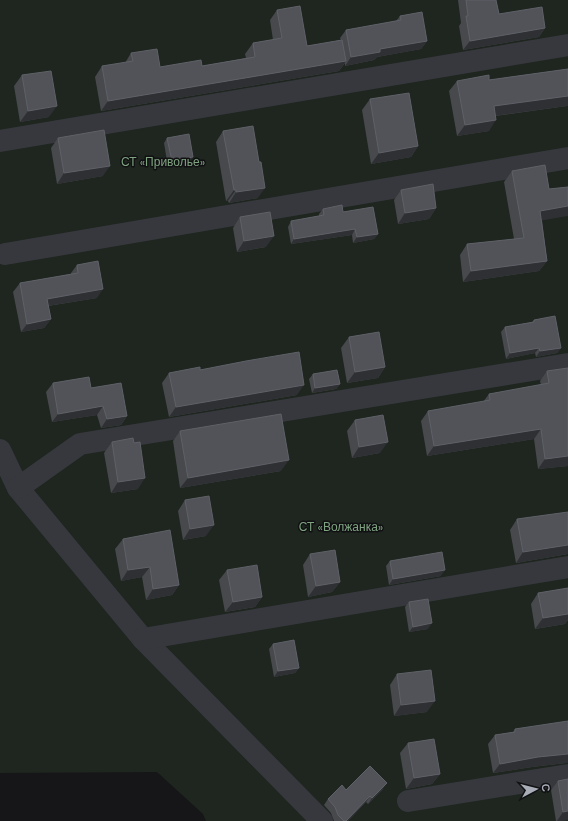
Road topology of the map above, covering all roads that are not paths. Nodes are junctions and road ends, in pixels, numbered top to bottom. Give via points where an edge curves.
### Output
1 (568, 45) edge
2 (0, 141) edge
3 (568, 158) edge
4 (5, 254) dead end
5 (568, 364) edge
6 (0, 450) edge
7 (18, 488) junction
8 (568, 567) edge
9 (143, 639) junction
10 (568, 776) edge
11 (408, 801) dead end
12 (322, 821) edge

1 - 2 street
3 - 4 street
5 - 7 street via 80,444
6 - 7 street
7 - 9 street
8 - 9 street
9 - 12 street
10 - 11 street

